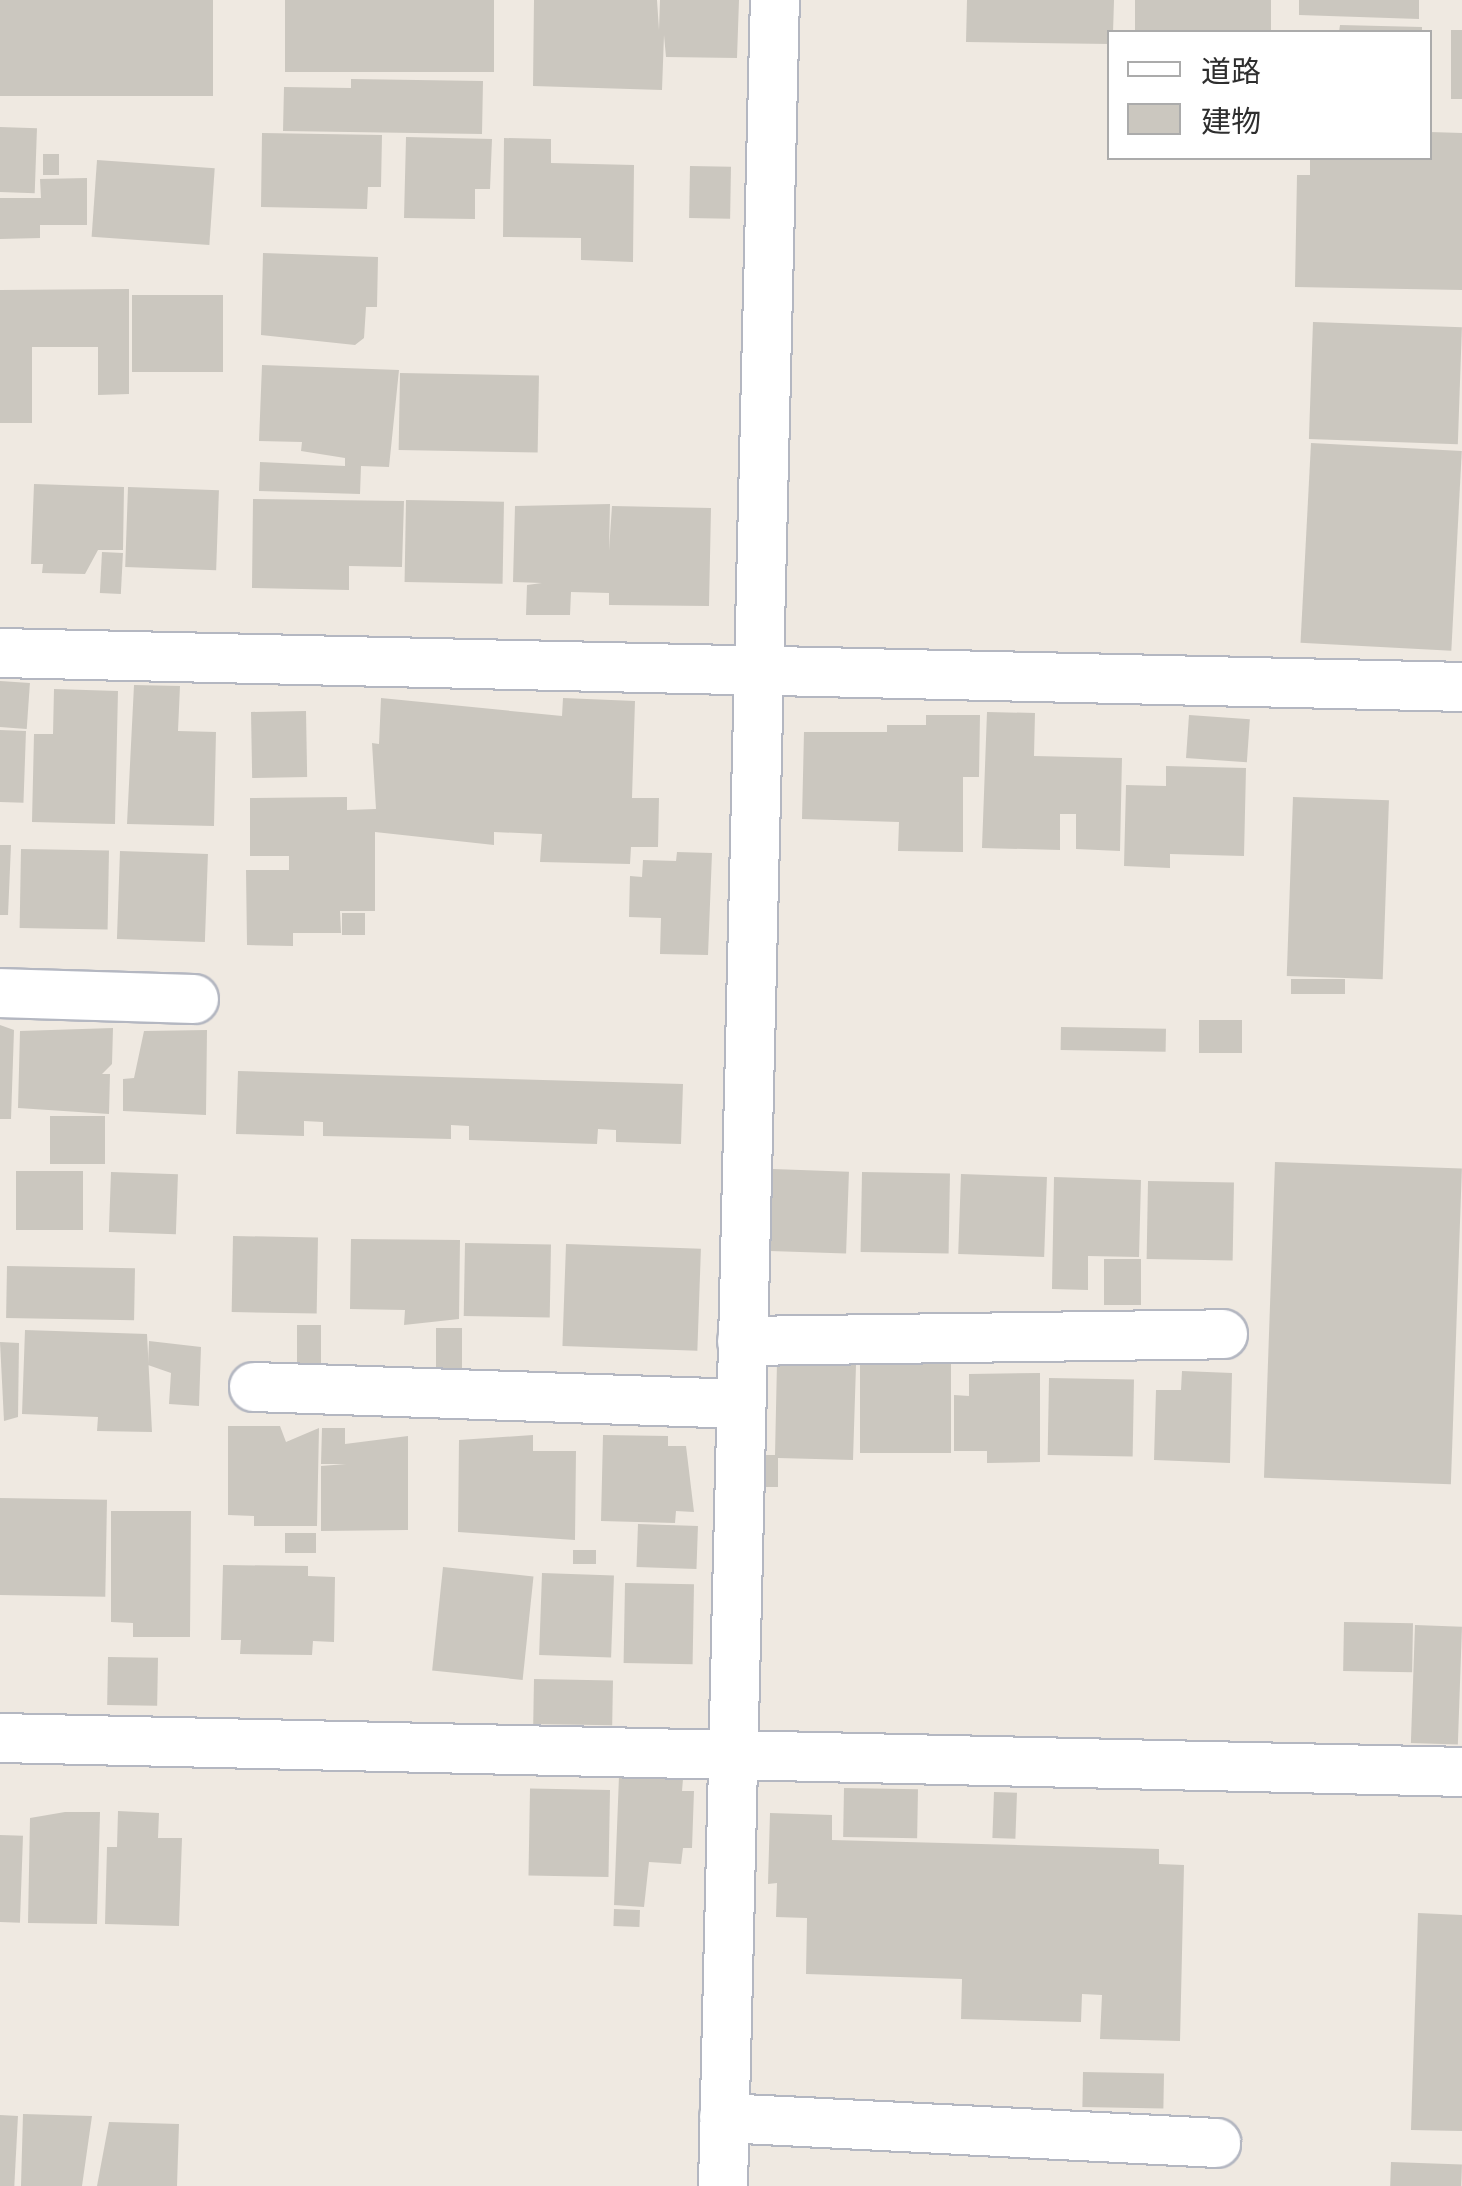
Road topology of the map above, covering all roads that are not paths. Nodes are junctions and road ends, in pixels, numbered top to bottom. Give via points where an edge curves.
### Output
1 (775, 0) edge
2 (0, 653) edge
3 (758, 674) junction
4 (1462, 687) edge
5 (0, 992) edge
6 (194, 998) dead end
7 (1222, 1334) dead end
8 (742, 1341) junction
9 (254, 1387) dead end
10 (740, 1404) junction
11 (0, 1738) edge
12 (732, 1750) junction
13 (1462, 1772) edge
14 (724, 2118) junction
15 (1216, 2143) dead end
16 (722, 2186) edge

1 - 3 street
2 - 3 street
3 - 4 street
3 - 8 street
5 - 6 street
7 - 8 street
8 - 10 street
9 - 10 street
10 - 12 street
11 - 12 street
12 - 13 street
12 - 14 street
14 - 15 street
14 - 16 street

